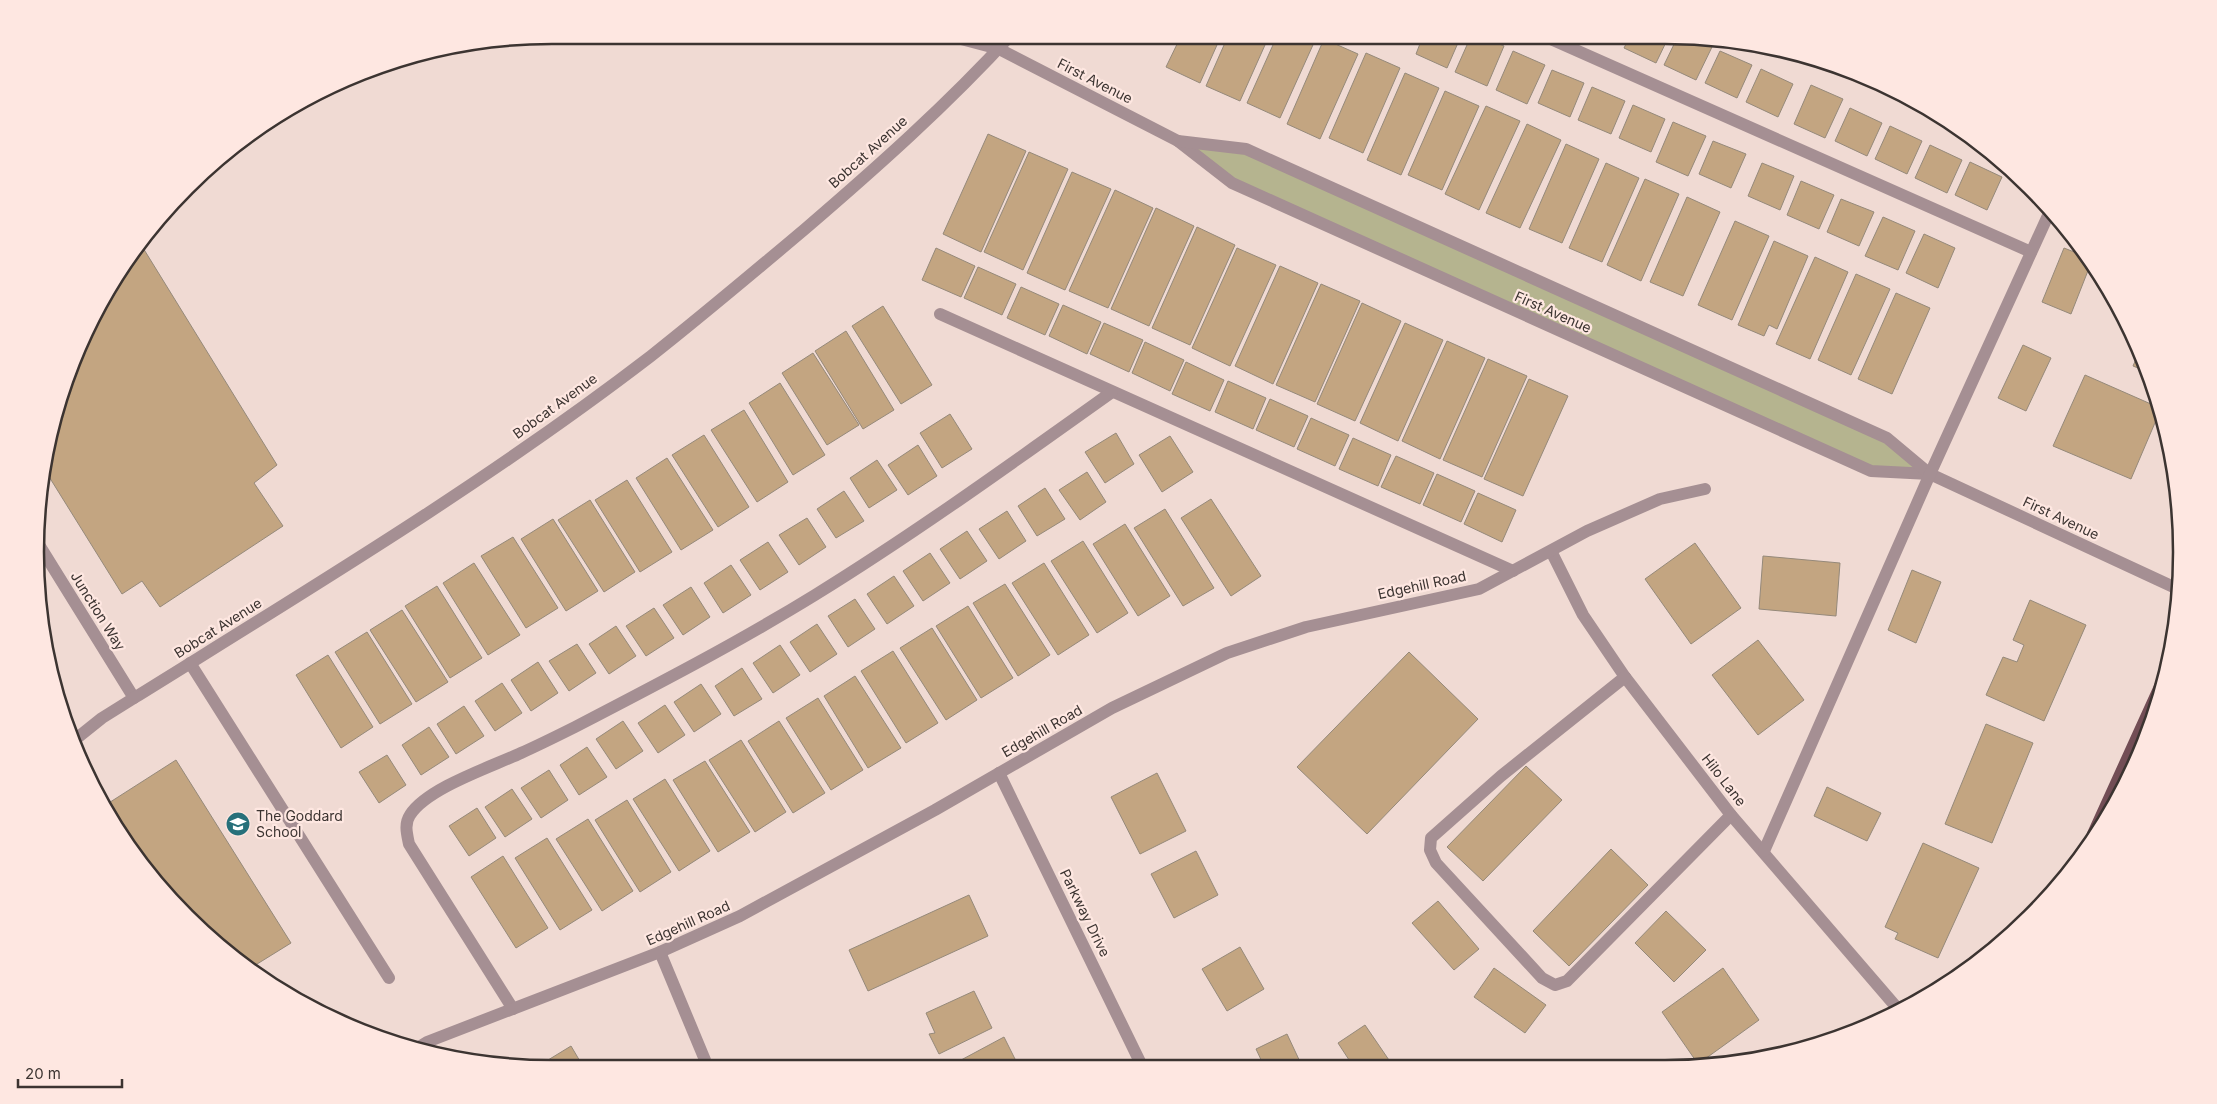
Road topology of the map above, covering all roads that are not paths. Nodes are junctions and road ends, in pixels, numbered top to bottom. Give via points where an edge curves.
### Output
1 (983, 44) edge
2 (997, 44) edge
3 (1003, 44) edge
4 (1562, 44) edge
5 (999, 48) junction
6 (1178, 141) junction
7 (2047, 217) edge
8 (2031, 252) junction
9 (940, 314) dead end
10 (1112, 392) junction
11 (1930, 474) junction
12 (1704, 489) dead end
13 (1551, 551) junction
14 (44, 553) edge
15 (1513, 571) junction
16 (2172, 586) edge
17 (190, 663) junction
18 (1626, 677) junction
19 (134, 698) junction
20 (2142, 725) edge
21 (79, 737) edge
22 (999, 773) junction
23 (2109, 799) edge
24 (1731, 815) junction
25 (1764, 852) junction
26 (660, 952) junction
27 (389, 978) dead end
28 (1895, 1005) edge
29 (513, 1009) junction
30 (423, 1044) edge
31 (705, 1060) dead end
32 (1139, 1060) edge

1 - 5 street, First Avenue
2 - 5 street
3 - 5 street, Bobcat Avenue
4 - 8 street
5 - 6 street, First Avenue
5 - 17 street, Bobcat Avenue via 891,155 650,356 518,452 386,541
6 - 11 street, First Avenue via 1246,149 1887,438
6 - 11 street, First Avenue via 1232,184 1871,471
7 - 8 street
8 - 11 street
9 - 10 street
10 - 15 street
10 - 29 street via 958,501 816,594 703,661 534,748 429,795 416,807 408,816 406,826 409,844
11 - 16 street, First Avenue
11 - 25 street
12 - 13 street, Edgehill Road via 1660,499 1587,531
13 - 15 street, Edgehill Road
13 - 18 street, Hilo Lane via 1583,615
14 - 19 street, Junction Way
15 - 22 street, Edgehill Road via 1478,589 1306,627 1227,653 1112,708
17 - 19 street, Bobcat Avenue
17 - 27 street
18 - 24 street, Hilo Lane
18 - 24 street via 1501,776 1431,838 1430,850 1436,863 1542,978 1555,985 1566,981
19 - 21 street, Bobcat Avenue
20 - 23 main road
22 - 26 street, Edgehill Road via 740,916
22 - 32 street, Parkway Drive
24 - 25 street, Hilo Lane
25 - 28 street, Hilo Lane
26 - 29 street, Edgehill Road
26 - 31 street
29 - 30 street, Edgehill Road

